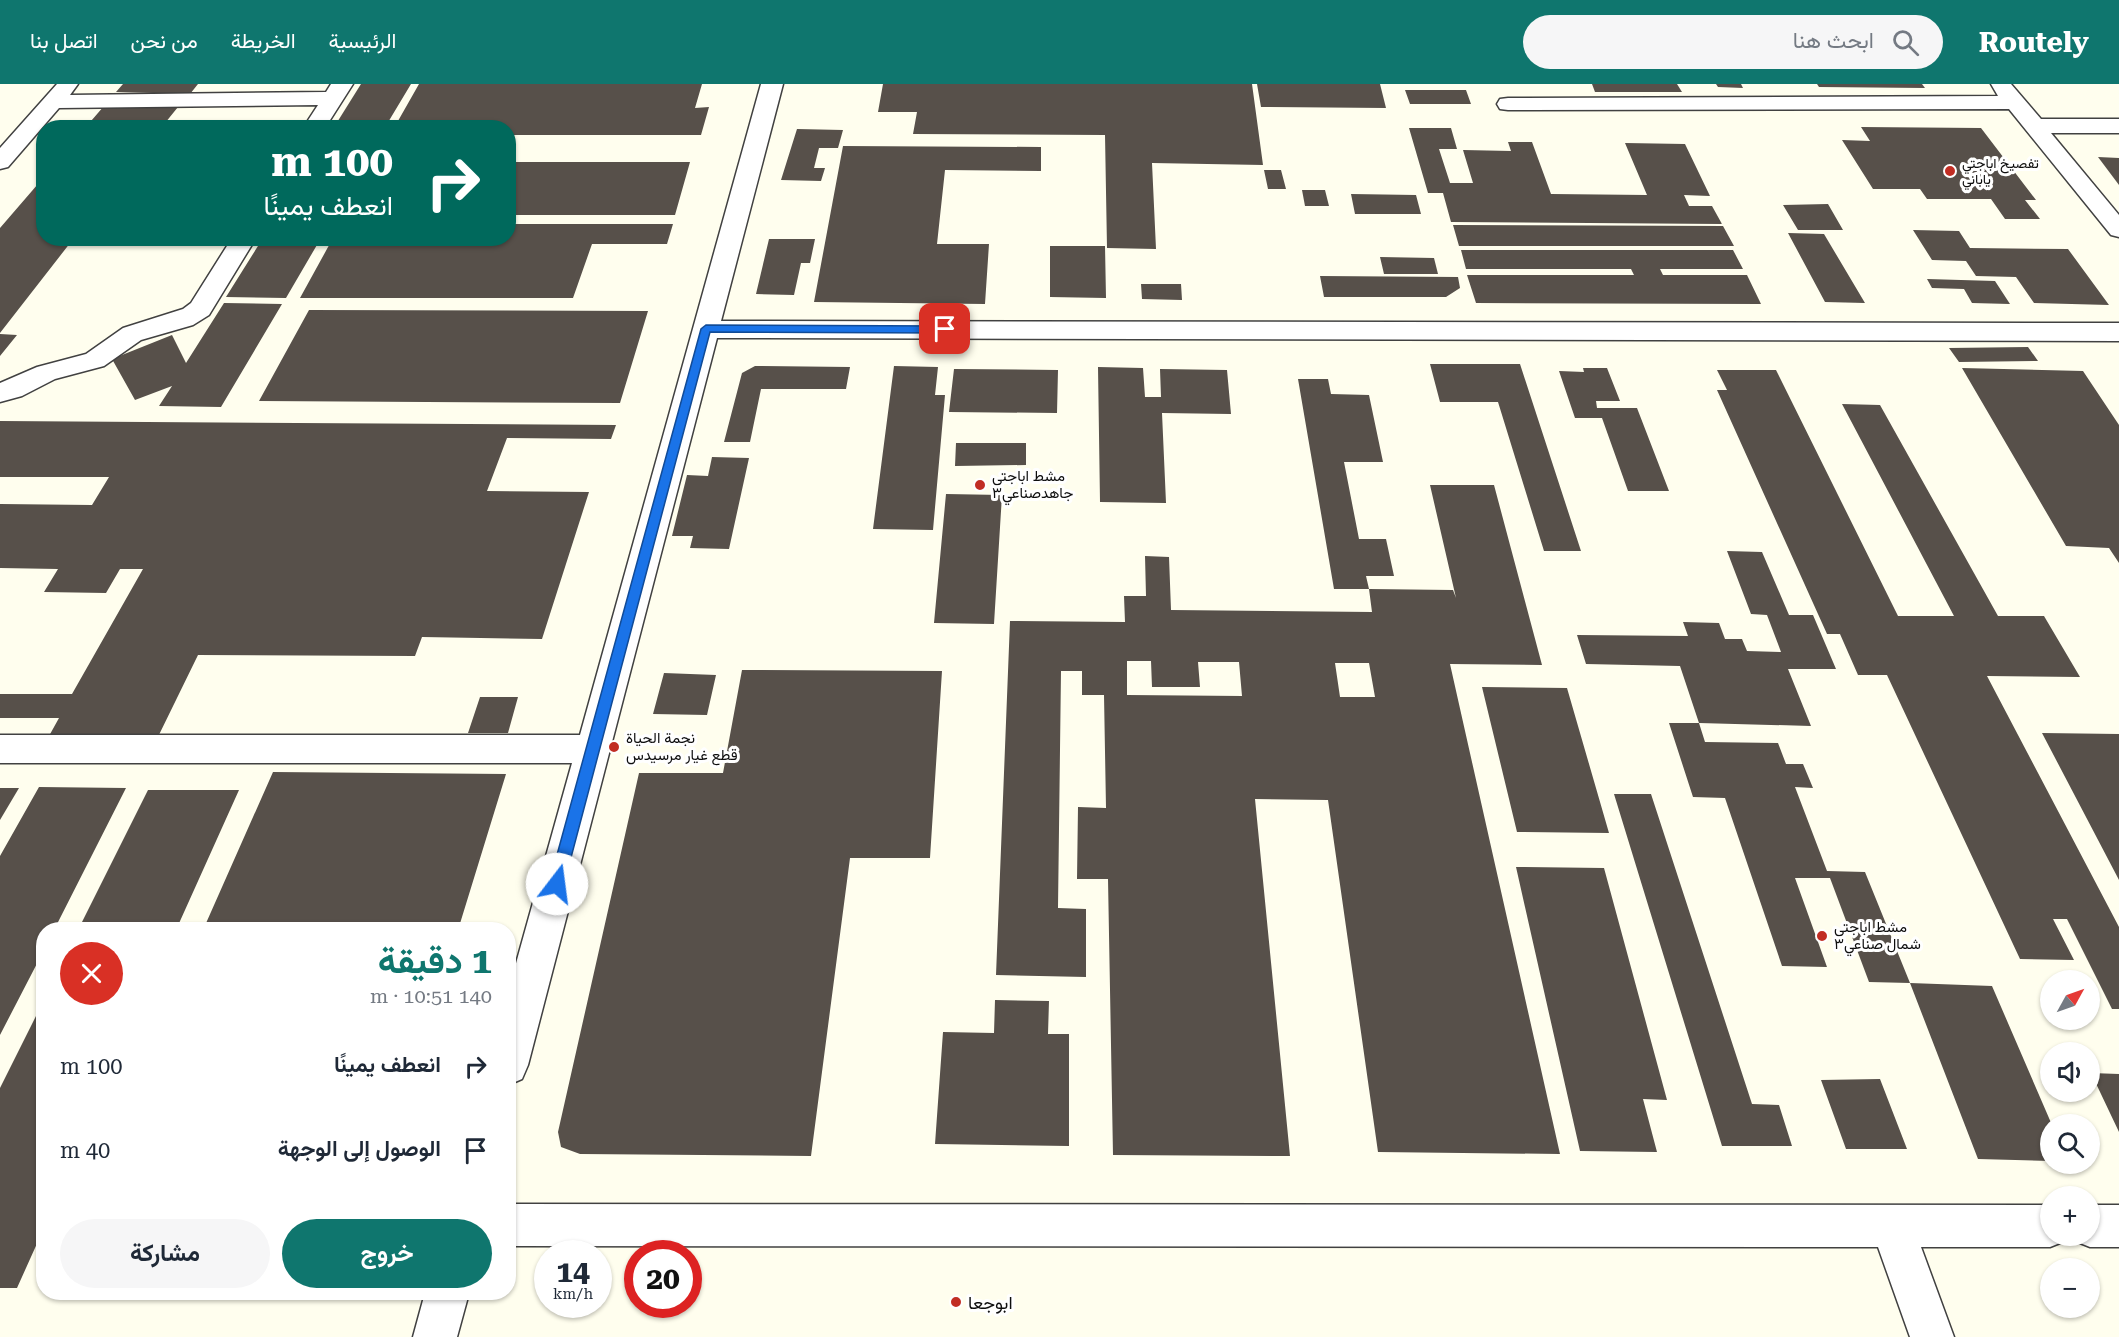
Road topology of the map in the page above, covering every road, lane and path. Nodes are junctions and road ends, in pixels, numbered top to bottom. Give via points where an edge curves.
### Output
1 (69, 84) edge
2 (772, 84) edge
3 (2001, 84) edge
4 (337, 91) edge
5 (53, 102) junction
6 (2015, 102) junction
7 (1509, 104) dead end
8 (37, 120) edge
9 (319, 120) edge
10 (36, 121) edge
11 (2034, 126) junction
12 (2119, 126) edge
13 (0, 162) edge
14 (2119, 230) edge
15 (239, 246) edge
16 (706, 329) junction
17 (2119, 332) edge
18 (0, 393) edge
19 (0, 749) edge
20 (593, 749) junction
21 (516, 1035) edge
22 (516, 1225) edge
23 (1892, 1226) junction
24 (2040, 1226) edge
25 (2100, 1226) edge
26 (2119, 1226) edge
27 (445, 1300) edge
28 (435, 1337) edge
29 (1932, 1337) edge

1 - 5 street
2 - 16 street
3 - 6 street
4 - 5 street
4 - 9 street
5 - 8 street
6 - 7 street
6 - 11 street
10 - 13 street
11 - 12 street
11 - 14 street
15 - 18 street via 192,316 149,327 84,365 49,372
16 - 17 street
16 - 20 street
19 - 20 street
20 - 21 street
22 - 23 street
23 - 24 street
23 - 29 street
25 - 26 street
27 - 28 street

